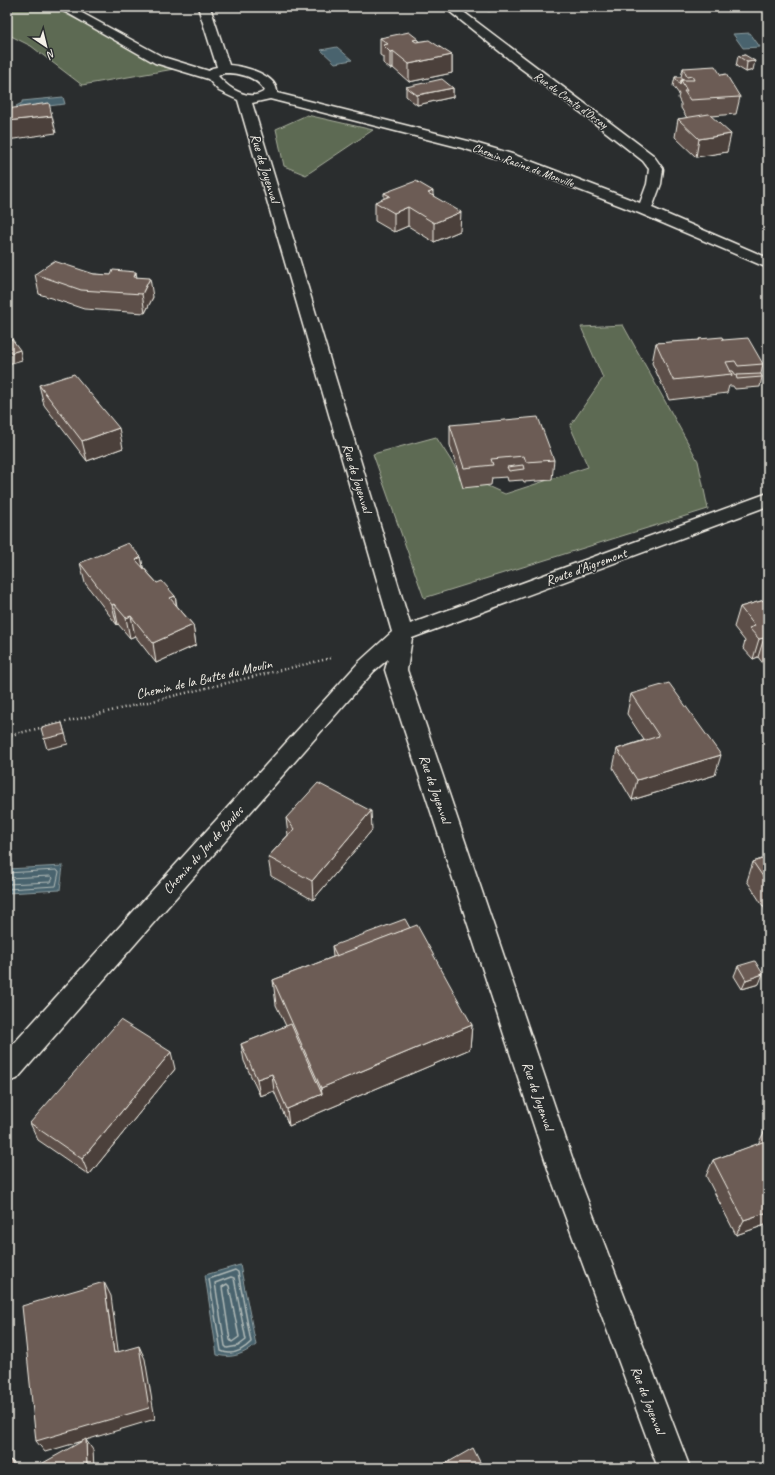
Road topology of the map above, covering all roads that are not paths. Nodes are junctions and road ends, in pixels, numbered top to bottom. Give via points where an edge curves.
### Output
1 (63, 7) edge
2 (204, 7) edge
3 (450, 7) edge
4 (224, 69) junction
5 (212, 76) junction
6 (269, 95) junction
7 (244, 98) junction
8 (644, 210) junction
9 (768, 263) edge
10 (768, 499) edge
11 (403, 634) junction
12 (7, 1070) edge
13 (674, 1468) edge

1 - 5 street via 158,60
2 - 4 street
3 - 8 street, Rue du Comte d'Orsay via 648,158 656,169 654,184
4 - 5 street via 216,71
4 - 6 street via 250,72 268,86 272,92
5 - 7 street via 216,83 227,91
6 - 7 street
6 - 8 street, Chemin Racine de Monville via 507,157
7 - 11 street, Rue de Joyenval
8 - 9 street, Chemin Racine de Monville
10 - 11 street, Route d'Aigremont
11 - 12 street, Chemin du Jeu de Boules via 367,666
11 - 13 street, Rue de Joyenval via 396,670 408,708 565,1178

